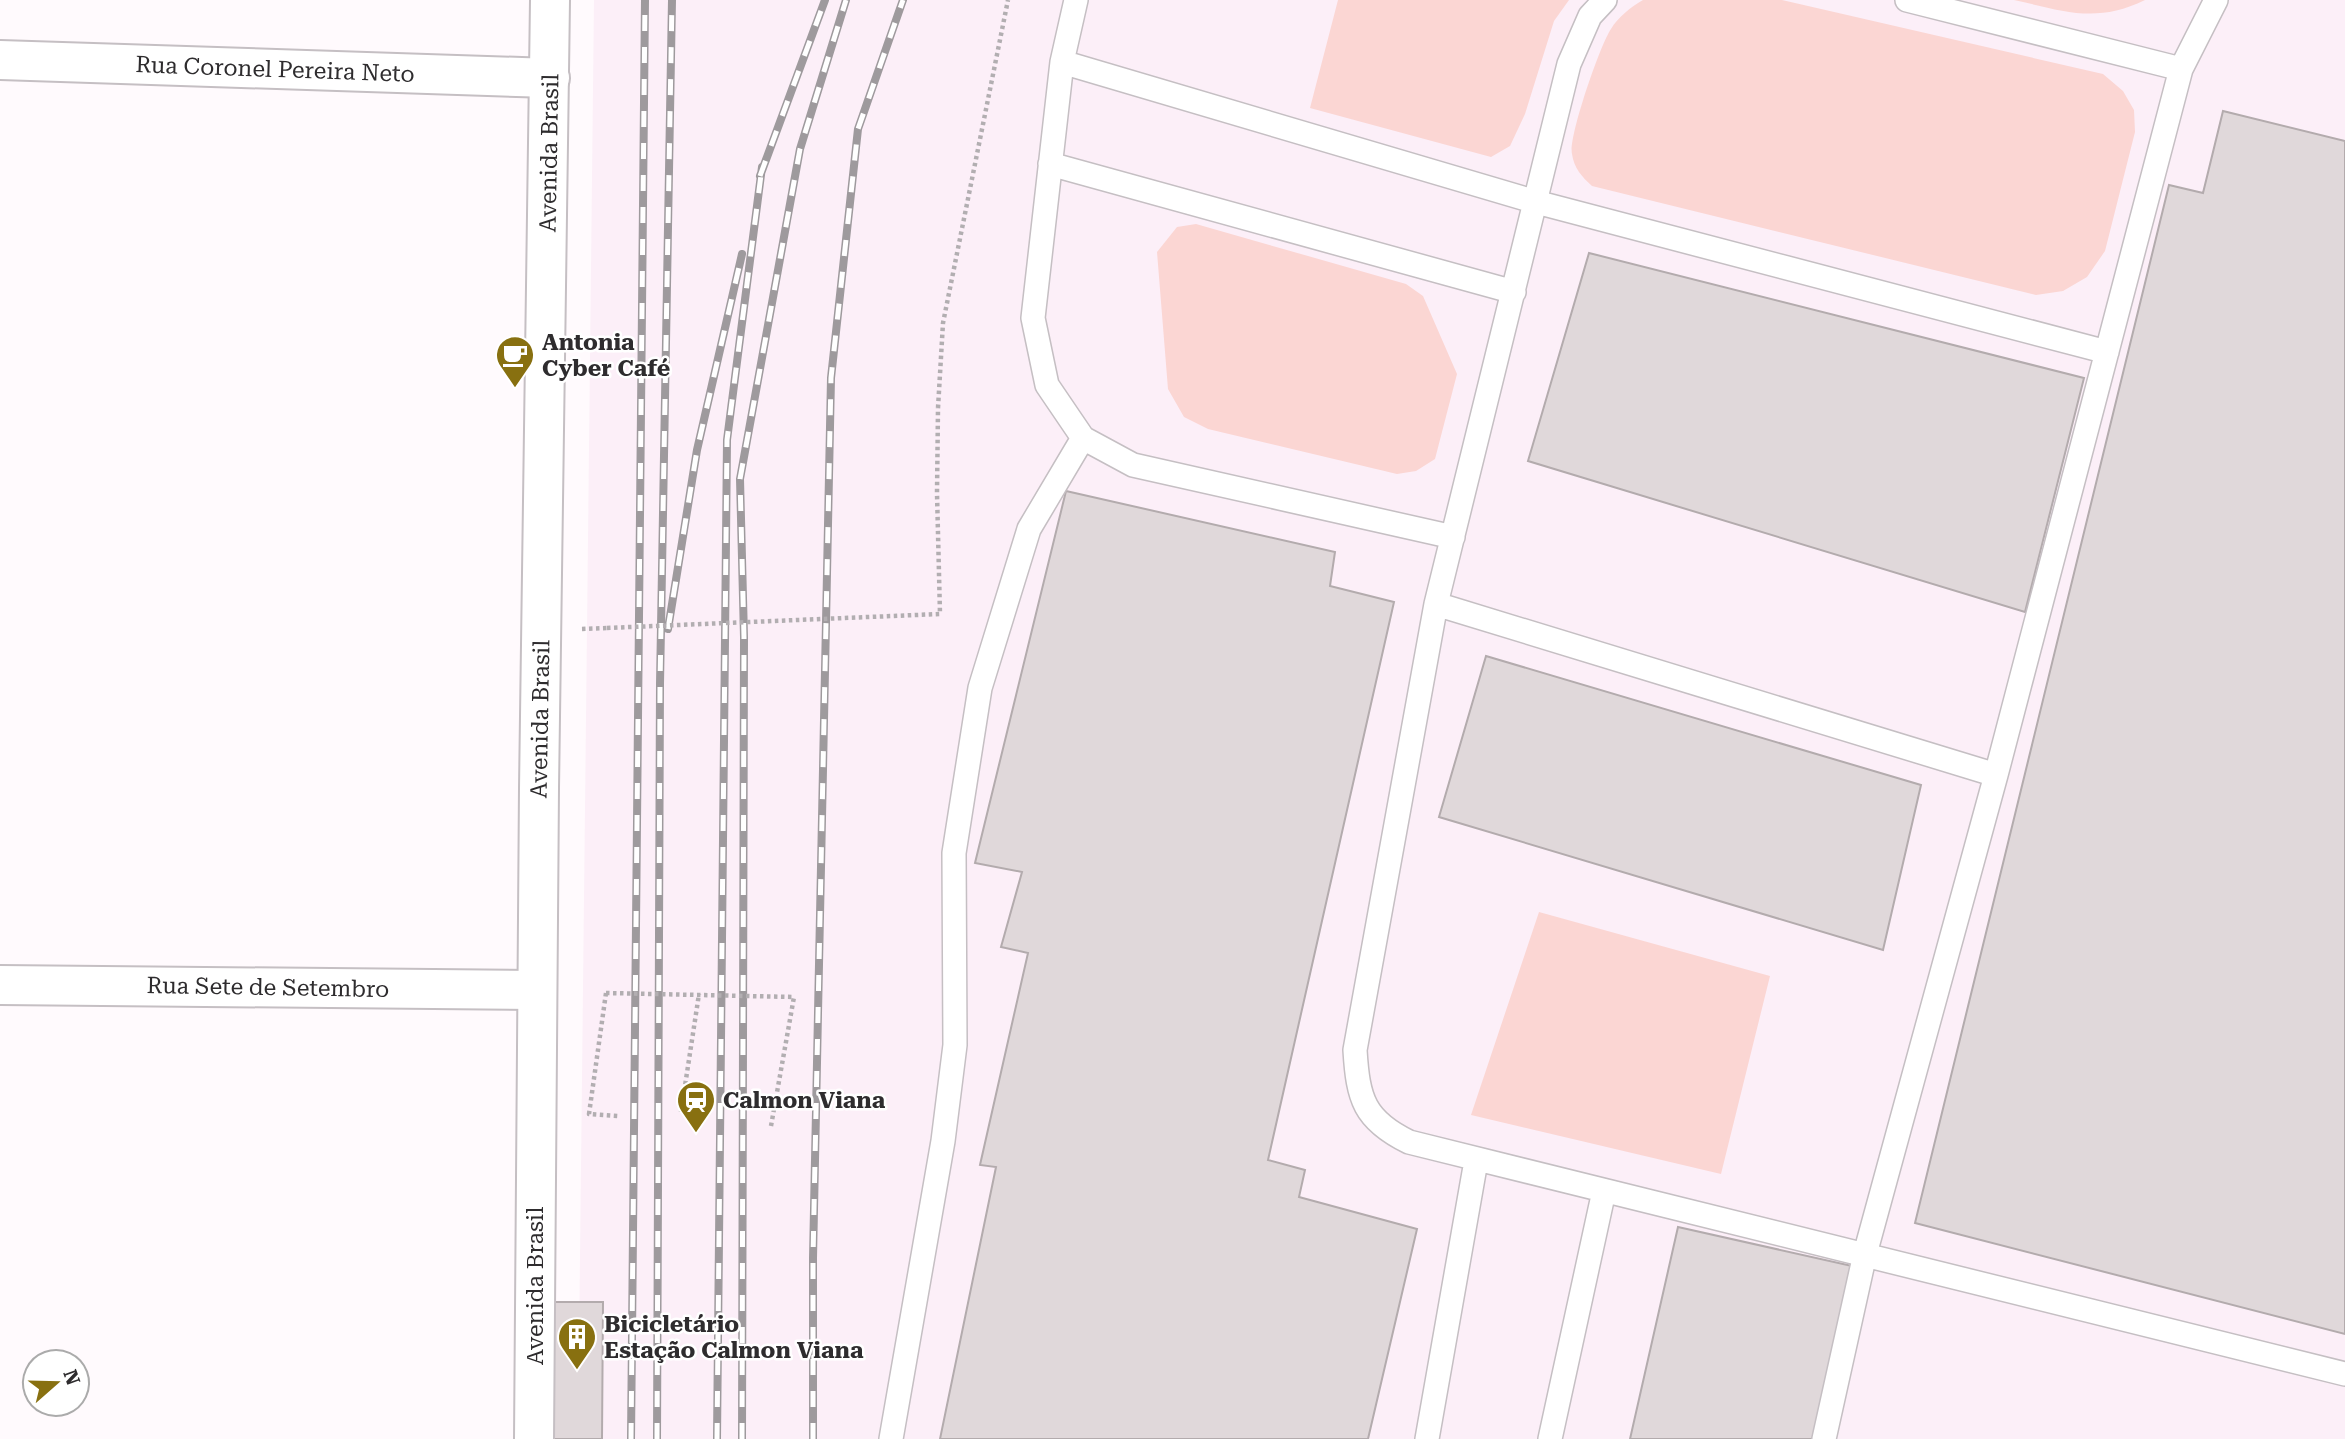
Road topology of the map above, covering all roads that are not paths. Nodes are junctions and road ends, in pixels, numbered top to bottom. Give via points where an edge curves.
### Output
1 (550, 0) edge
2 (1076, 0) edge
3 (1605, 0) edge
4 (1906, 0) edge
5 (2216, 0) edge
6 (0, 60) edge
7 (1062, 62) junction
8 (2180, 69) junction
9 (550, 78) junction
10 (1050, 164) junction
11 (1536, 202) junction
12 (1514, 292) junction
13 (2107, 352) junction
14 (1083, 438) junction
15 (1453, 537) junction
16 (1436, 604) junction
17 (1996, 775) junction
18 (0, 985) edge
19 (537, 990) junction
20 (1476, 1161) junction
21 (1604, 1191) junction
22 (1865, 1254) junction
23 (2345, 1374) edge
24 (534, 1439) edge
25 (891, 1439) edge
26 (1427, 1439) edge
27 (1550, 1439) edge
28 (1824, 1439) edge

1 - 9 main road, Avenida Brasil
2 - 7 lane
3 - 11 lane via 1590,16 1569,64
4 - 8 lane
5 - 8 lane
6 - 9 main road, Rua Coronel Pereira Neto
7 - 10 lane
7 - 11 lane
8 - 13 lane
9 - 19 main road, Avenida Brasil
10 - 12 lane
10 - 14 lane via 1033,318 1047,385
11 - 12 lane
11 - 13 lane
12 - 15 lane
13 - 17 lane
14 - 15 lane via 1133,465
14 - 25 lane via 1029,528 980,688 954,853 956,1045
15 - 16 lane
16 - 17 lane
16 - 20 lane via 1355,1050 1361,1098 1384,1129 1409,1142
17 - 22 lane
18 - 19 main road, Rua Sete de Setembro
19 - 24 main road, Avenida Brasil
20 - 21 lane
20 - 26 lane
21 - 22 lane
21 - 27 lane
22 - 23 lane
22 - 28 lane

